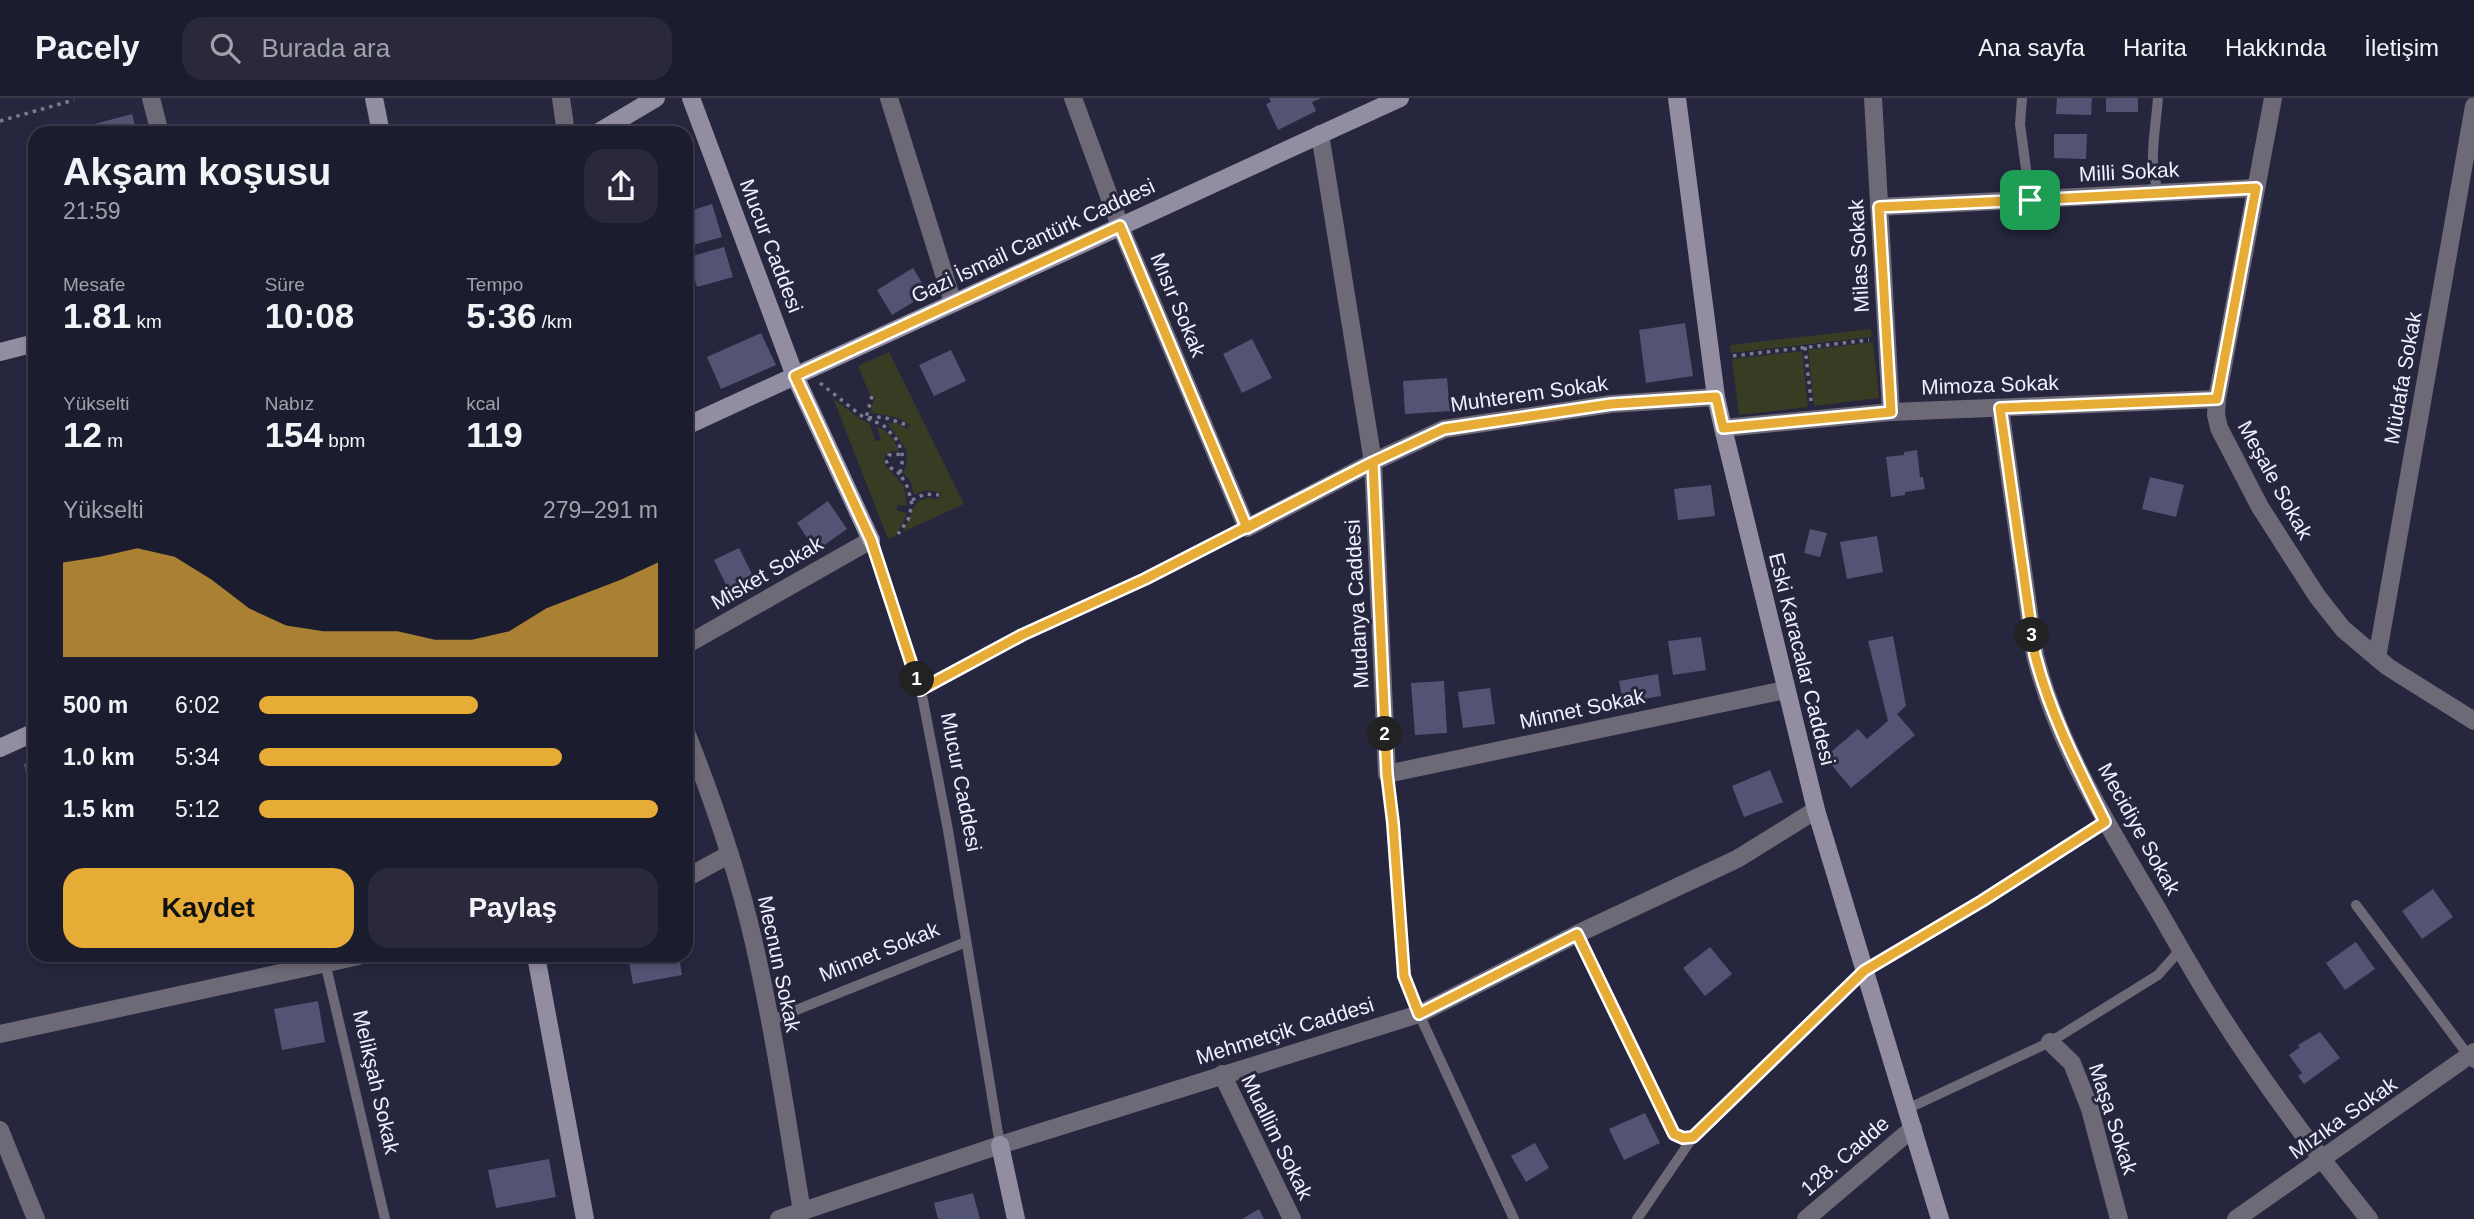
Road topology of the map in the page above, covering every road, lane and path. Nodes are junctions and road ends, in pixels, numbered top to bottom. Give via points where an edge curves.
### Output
1 (151, 98) edge
2 (374, 98) edge
3 (561, 98) edge
4 (656, 98) edge
5 (691, 98) edge
6 (889, 98) edge
7 (1073, 98) edge
8 (1400, 98) edge
9 (1677, 98) edge
10 (1873, 98) edge
11 (2022, 98) edge
12 (2158, 98) edge
13 (2273, 98) edge
14 (74, 100) edge
15 (1376, 103) edge
16 (2474, 106) edge
17 (0, 121) edge
18 (158, 126) edge
19 (380, 126) edge
20 (565, 126) edge
21 (609, 126) edge
22 (1320, 134) junction
23 (2256, 188) junction
24 (2159, 193) junction
25 (2030, 200) junction
26 (1879, 207) junction
27 (1120, 226) junction
28 (953, 303) junction
29 (1871, 340) dead end
30 (28, 346) edge
31 (1805, 347) junction
32 (0, 352) edge
33 (1733, 356) dead end
34 (800, 373) junction
35 (872, 396) dead end
36 (1716, 397) junction
37 (2217, 399) junction
38 (2000, 408) junction
39 (1891, 412) junction
40 (866, 418) junction
41 (1813, 419) junction
42 (693, 423) edge
43 (906, 425) dead end
44 (1723, 428) junction
45 (902, 454) junction
46 (1373, 462) junction
47 (900, 474) junction
48 (939, 495) dead end
49 (912, 500) junction
50 (1247, 528) junction
51 (898, 534) dead end
52 (871, 540) junction
53 (693, 641) edge
54 (2377, 658) junction
55 (920, 690) junction
56 (1785, 690) junction
57 (2474, 722) edge
58 (28, 735) edge
59 (0, 748) edge
60 (693, 751) edge
61 (1387, 774) junction
62 (1816, 810) junction
63 (2105, 822) junction
64 (730, 854) junction
65 (693, 874) edge
66 (2356, 905) dead end
67 (1577, 934) junction
68 (966, 942) junction
69 (2181, 949) junction
70 (311, 962) edge
71 (325, 962) edge
72 (537, 962) edge
73 (1864, 971) junction
74 (1419, 1014) junction
75 (769, 1021) junction
76 (0, 1034) edge
77 (2050, 1042) junction
78 (2472, 1057) edge
79 (1222, 1074) junction
80 (1907, 1109) junction
81 (1913, 1128) junction
82 (0, 1130) edge
83 (1693, 1137) junction
84 (1000, 1144) junction
85 (2323, 1161) junction
86 (802, 1212) junction
87 (36, 1219) edge
88 (385, 1219) edge
89 (585, 1219) edge
90 (779, 1219) edge
91 (1016, 1219) edge
92 (1292, 1219) edge
93 (1514, 1219) edge
94 (1637, 1219) edge
95 (1806, 1219) edge
96 (1940, 1219) edge
97 (2119, 1219) edge
98 (2236, 1219) edge
99 (2369, 1219) edge

1 - 18 street
2 - 19 street
3 - 20 street
4 - 21 street
5 - 34 street, Mucur Caddesi
6 - 28 street
7 - 27 street, Mısır Sokak
8 - 15 street, Gazi İsmail Cantürk Caddesi
9 - 36 street, Eski Karacalar Caddesi
10 - 26 street, Milas Sokak
11 - 25 lane via 2020,124
12 - 24 lane via 2153,170
13 - 23 street, Meşale Sokak
14 - 17 path
15 - 22 street, Gazi İsmail Cantürk Caddesi
16 - 54 street, Müdafa Sokak
22 - 27 street, Gazi İsmail Cantürk Caddesi
22 - 46 street, Mudanya Caddesi
23 - 24 street, Milli Sokak
23 - 37 street, Meşale Sokak
24 - 25 street, Milli Sokak
25 - 26 street, Milli Sokak
26 - 39 street, Milas Sokak
27 - 28 street, Gazi İsmail Cantürk Caddesi
27 - 50 street, Mısır Sokak
28 - 34 street, Gazi İsmail Cantürk Caddesi
29 - 31 path
30 - 32 street
31 - 33 path
31 - 41 path
34 - 40 path
34 - 42 street, Gazi İsmail Cantürk Caddesi
34 - 52 street, Mucur Caddesi
35 - 40 path
36 - 44 street, Eski Karacalar Caddesi
36 - 46 street, Muhterem Sokak via 1611,404 1470,424 1444,429
37 - 38 street, Mimoza Sokak
37 - 54 street, Meşale Sokak via 2219,428 2260,507 2317,596 2343,629
38 - 39 street, Mimoza Sokak
38 - 63 street, Mecidiye Sokak via 2042,684
39 - 41 street, Mimoza Sokak
40 - 43 path via 883,417
40 - 45 path via 887,428
41 - 44 street, Mimoza Sokak
44 - 56 street, Eski Karacalar Caddesi
45 - 47 path
45 - 47 path via 889,455 886,460
46 - 50 street, Muhterem Sokak
46 - 61 street, Mudanya Caddesi
47 - 49 path
48 - 49 path via 925,494
49 - 51 path via 908,520
50 - 55 lane via 1022,635
52 - 53 street, Misket Sokak
52 - 55 lane, Mucur Caddesi
54 - 57 street, Meşale Sokak
55 - 68 lane, Mucur Caddesi
56 - 61 street, Minnet Sokak
56 - 62 street, Eski Karacalar Caddesi
58 - 59 street
60 - 64 street, Mecnun Sokak
61 - 74 lane, Mudanya Caddesi via 1404,976
62 - 67 street, Mehmetçik Caddesi via 1737,859
62 - 73 street, Eski Karacalar Caddesi
63 - 69 street, Mecidiye Sokak
63 - 73 lane
64 - 65 street
64 - 75 street, Mecnun Sokak
66 - 78 lane
67 - 74 street, Mehmetçik Caddesi
67 - 83 lane via 1674,1134
68 - 75 lane, Minnet Sokak
68 - 84 lane, Mucur Caddesi
69 - 77 lane via 2158,975
69 - 85 street, Mecidiye Sokak via 2220,1014
70 - 76 street
71 - 88 lane, Melikşah Sokak
72 - 89 street
73 - 80 street, Eski Karacalar Caddesi
73 - 83 lane
74 - 79 street, Mehmetçik Caddesi
74 - 93 lane, Mudanya Caddesi
75 - 86 street, Mecnun Sokak
77 - 80 lane
77 - 97 street, Maşa Sokak via 2072,1063 2090,1109
78 - 85 street, Mızıka Sokak
79 - 84 street, Mehmetçik Caddesi
79 - 92 street, Muallim Sokak
80 - 81 street, Eski Karacalar Caddesi
81 - 95 street, 128. Cadde
81 - 96 street, Eski Karacalar Caddesi
82 - 87 street
83 - 94 lane
84 - 86 street, Mehmetçik Caddesi
84 - 91 street, Mucur Caddesi
85 - 98 street, Mızıka Sokak
85 - 99 street, Mecidiye Sokak
86 - 90 street, Mehmetçik Caddesi

